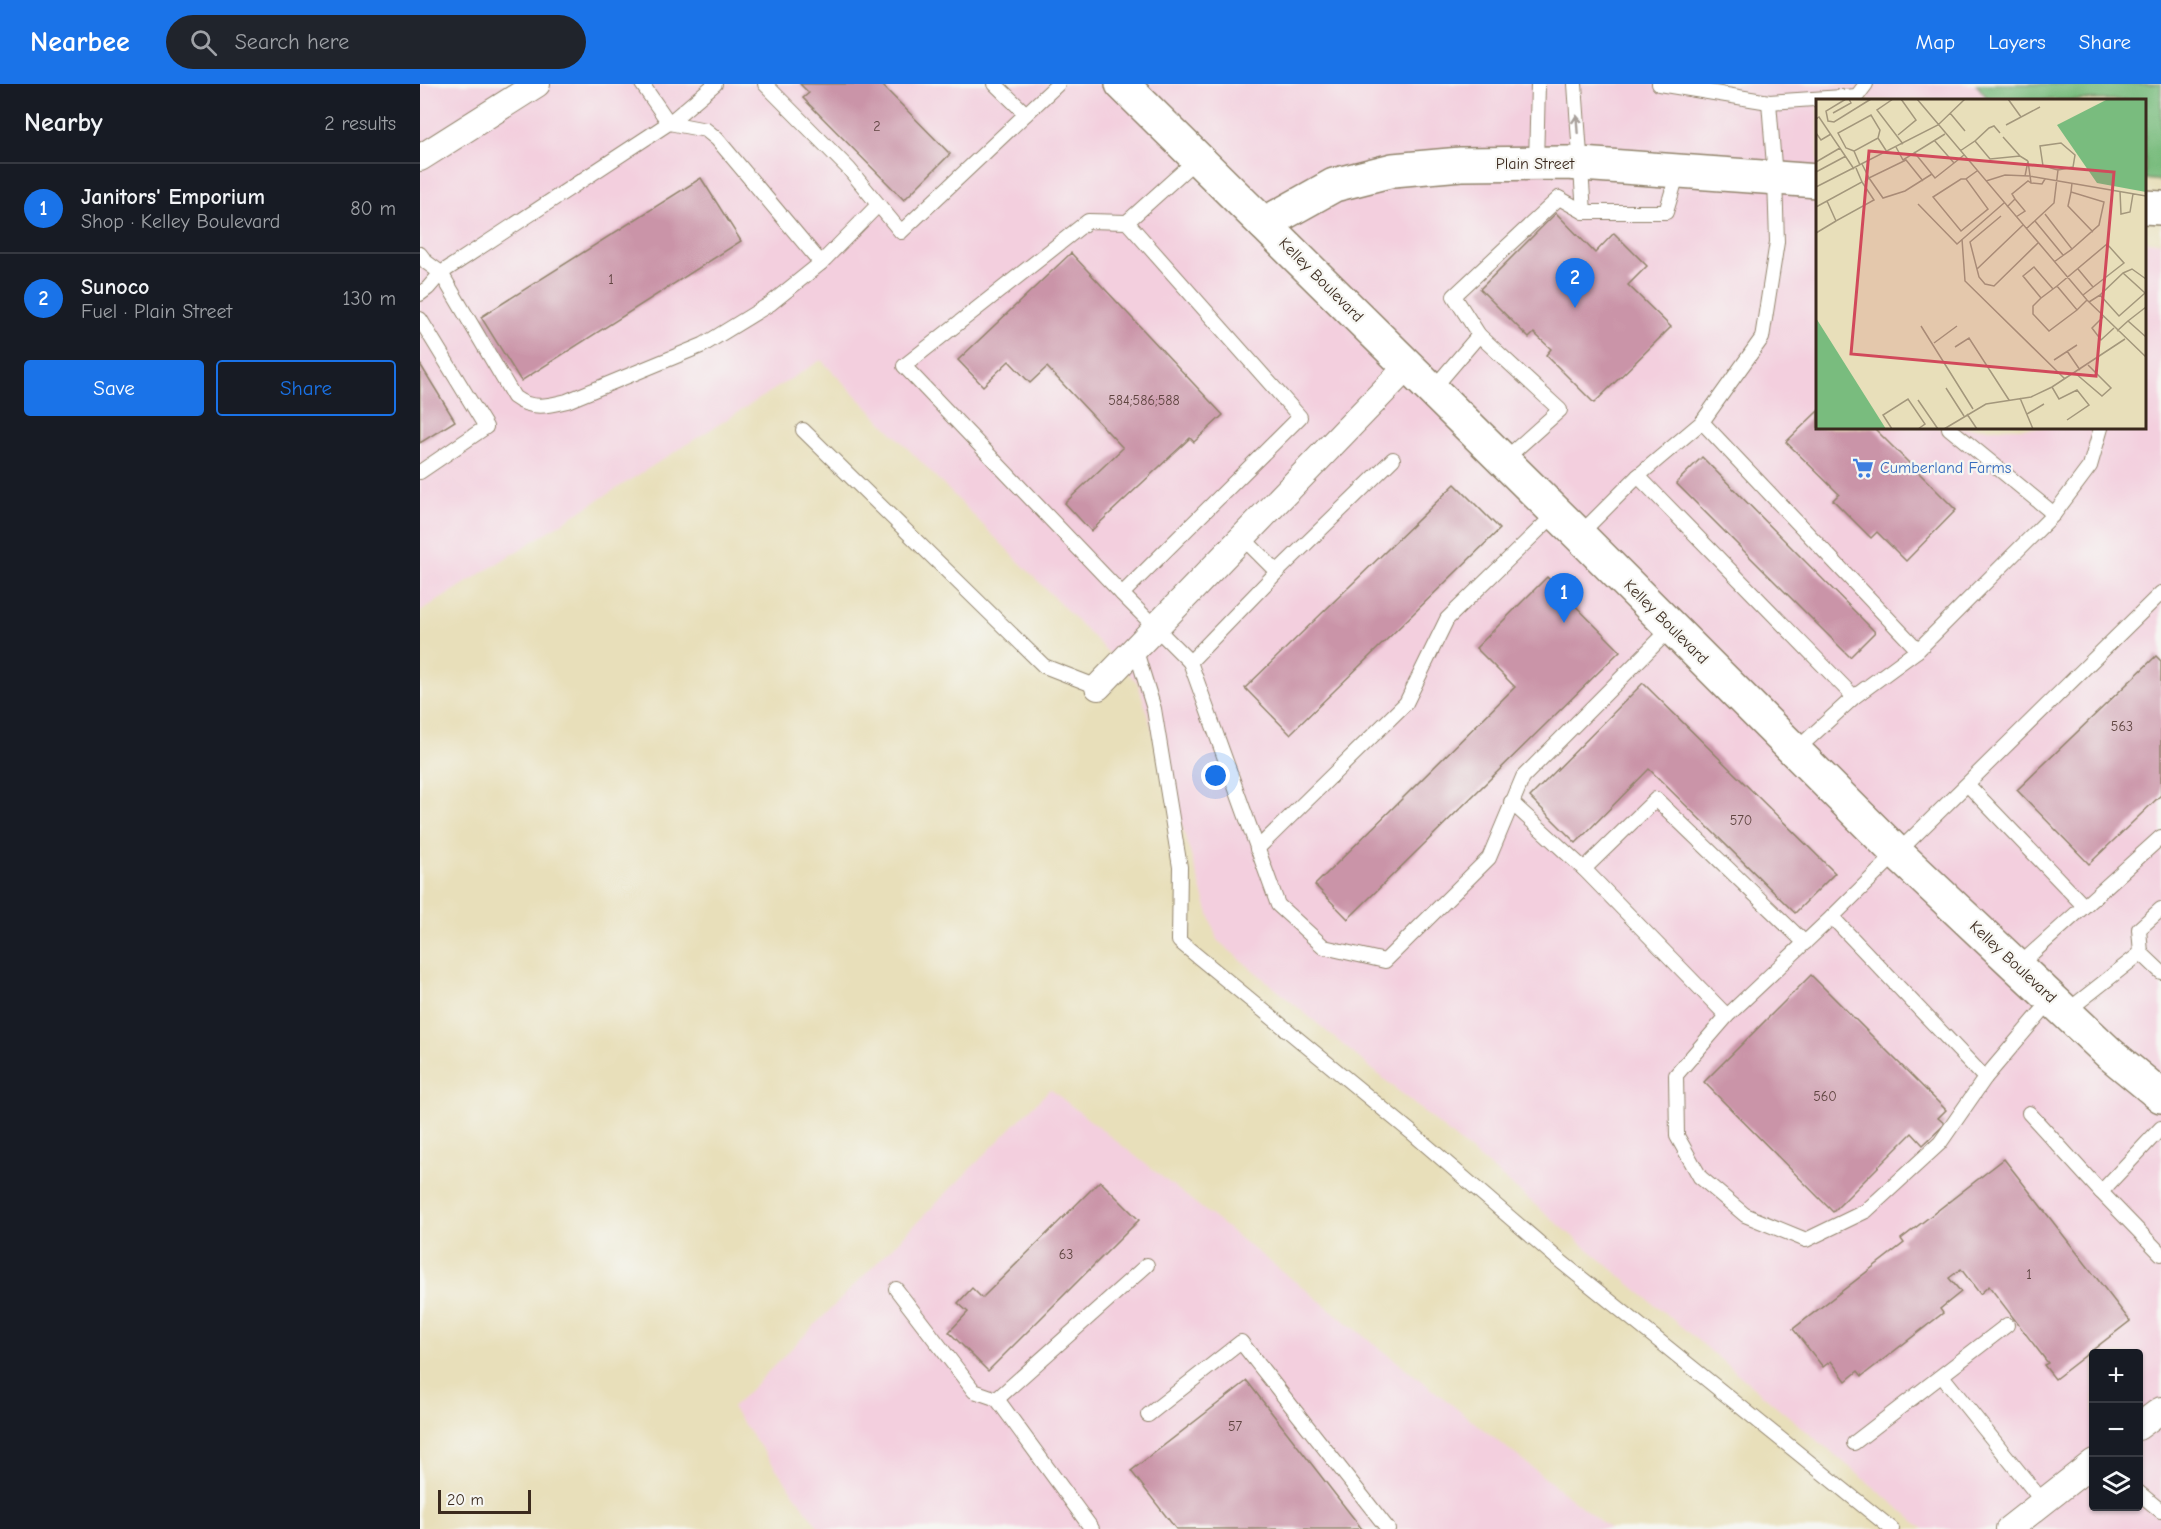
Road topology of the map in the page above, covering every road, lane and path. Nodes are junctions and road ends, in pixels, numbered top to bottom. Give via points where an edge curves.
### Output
1 (537, 84) edge
2 (642, 84) edge
3 (715, 84) edge
4 (765, 84) edge
5 (995, 84) edge
6 (1058, 84) edge
7 (1122, 84) edge
8 (1538, 84) edge
9 (1575, 84) edge
10 (1659, 84) edge
11 (1866, 84) edge
12 (1769, 102) junction
13 (1026, 114) junction
14 (669, 123) junction
15 (1189, 149) junction
16 (420, 158) edge
17 (1536, 163) junction
18 (1580, 164) junction
19 (1678, 172) junction
20 (1775, 178) junction
21 (1816, 181) edge
22 (878, 205) junction
23 (2146, 207) edge
24 (2161, 208) edge
25 (1584, 212) junction
26 (1127, 222) junction
27 (1264, 224) junction
28 (420, 254) edge
29 (821, 263) junction
30 (441, 273) junction
31 (420, 294) edge
32 (420, 319) edge
33 (1479, 335) junction
34 (1407, 367) junction
35 (1432, 391) junction
36 (1702, 422) junction
37 (1950, 429) edge
38 (2102, 429) edge
39 (803, 430) dead end
40 (1393, 459) dead end
41 (1503, 461) junction
42 (420, 472) edge
43 (1638, 476) junction
44 (1556, 512) junction
45 (2054, 514) junction
46 (1579, 535) junction
47 (1242, 537) junction
48 (1277, 573) junction
49 (2161, 593) edge
50 (1122, 594) junction
51 (1154, 628) junction
52 (1671, 628) junction
53 (1135, 648) junction
54 (1918, 650) junction
55 (1190, 662) junction
56 (1098, 687) joint
57 (1854, 697) junction
58 (1795, 751) junction
59 (1968, 785) junction
60 (1511, 802) junction
61 (2161, 837) edge
62 (1257, 849) junction
63 (1899, 854) junction
64 (1584, 869) junction
65 (2084, 906) junction
66 (2161, 909) edge
67 (1832, 917) junction
68 (1805, 943) junction
69 (2141, 953) junction
70 (2018, 966) junction
71 (2161, 972) edge
72 (2059, 1006) junction
73 (1727, 1016) junction
74 (1985, 1078) junction
75 (2161, 1096) edge
76 (2029, 1113) dead end
77 (2161, 1128) edge
78 (2101, 1192) junction
79 (2161, 1254) edge
80 (1148, 1265) dead end
81 (896, 1289) dead end
82 (2007, 1325) dead end
83 (1942, 1376) junction
84 (997, 1399) junction
85 (2161, 1410) edge
86 (1148, 1415) dead end
87 (2143, 1424) edge
88 (1854, 1443) dead end
89 (2089, 1466) edge
90 (2143, 1495) edge
91 (2043, 1502) junction
92 (2161, 1511) edge
93 (2016, 1527) edge
94 (1092, 1529) edge
95 (1388, 1529) edge
96 (1892, 1529) edge

1 - 16 street
2 - 14 lane
3 - 14 lane
4 - 22 lane via 849,169
5 - 13 lane
6 - 13 lane
7 - 15 main road, Kelley Boulevard
8 - 17 lane
18 -> 9 lane
10 - 12 lane
11 - 12 lane via 1857,96
12 - 20 lane
13 - 22 lane via 901,232
14 - 29 lane via 706,130 717,139
14 - 30 lane
15 - 26 lane
15 - 27 main road, Kelley Boulevard
17 - 18 main road, Plain Street
17 - 27 main road, Plain Street via 1393,170 1334,185
18 - 19 main road, Plain Street
18 - 25 lane
19 - 20 main road, Plain Street
19 - 25 lane via 1666,212
20 - 21 main road, Plain Street
20 - 36 lane via 1777,242 1762,338
22 - 29 lane
23 - 24 main road
25 - 33 lane via 1559,198 1454,296
26 - 50 lane via 1300,417
26 - 50 lane via 1088,221 904,366
27 - 34 main road, Kelley Boulevard
28 - 30 lane
29 - 30 lane via 770,304 703,345 548,406 529,406 514,397
30 - 31 lane
32 - 42 lane via 486,428
33 - 35 lane
33 - 41 lane via 1560,410
34 - 35 main road, Kelley Boulevard
34 - 47 street
35 - 41 main road, Kelley Boulevard
36 - 43 lane
36 - 54 lane
37 - 45 lane
38 - 45 lane via 2090,466
39 - 56 lane via 1044,666
40 - 48 lane
41 - 44 main road, Kelley Boulevard
43 - 46 lane
43 - 57 lane
44 - 46 main road, Kelley Boulevard
44 - 62 lane via 1447,619 1406,703
45 - 54 lane
46 - 52 main road, Kelley Boulevard
47 - 48 lane
47 - 51 street
48 - 55 lane
49 - 59 lane
50 - 51 lane
51 - 53 street
51 - 55 lane
52 - 58 main road, Kelley Boulevard
52 - 60 lane via 1523,777
53 - 56 street
53 - 96 lane via 1154,709 1180,867 1179,941 1559,1260
54 - 57 lane
55 - 62 lane
57 - 58 lane
58 - 63 main road, Kelley Boulevard
59 - 63 lane
59 - 65 lane
60 - 62 lane via 1489,858 1385,961 1324,947 1278,905
60 - 64 lane
61 - 65 lane
63 - 67 lane
63 - 70 main road, Kelley Boulevard
64 - 68 lane via 1656,799
64 - 73 lane
65 - 70 lane
66 - 69 lane via 2139,929
67 - 68 lane
67 - 74 lane
68 - 73 lane
69 - 71 lane
69 - 72 lane
70 - 72 main road, Kelley Boulevard
72 - 74 lane
72 - 75 main road, Kelley Boulevard
73 - 74 lane via 1676,1076 1677,1136 1700,1177 1745,1215 1806,1240 1866,1211 1940,1143
76 - 78 lane
77 - 78 lane
78 - 79 lane
80 - 84 lane
81 - 84 lane via 974,1391
82 - 83 lane
83 - 88 lane
83 - 91 lane
84 - 94 lane
85 - 87 street
86 - 95 lane via 1241,1342
89 - 91 street
90 - 92 lane
91 - 93 street

